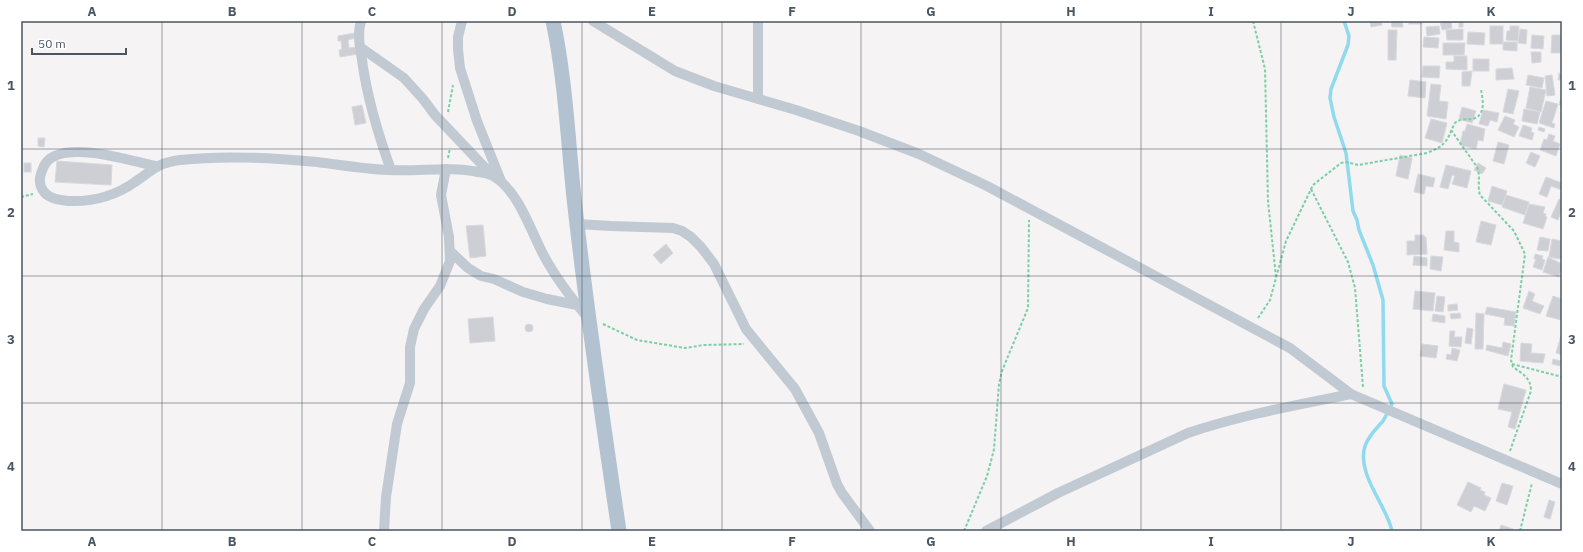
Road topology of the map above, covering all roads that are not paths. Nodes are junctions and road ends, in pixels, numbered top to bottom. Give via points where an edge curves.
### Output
1 (361, 21) edge
2 (462, 21) edge
3 (553, 21) edge
4 (593, 21) edge
5 (758, 21) edge
6 (360, 47) junction
7 (758, 99) junction
8 (155, 166) junction
9 (446, 169) junction
10 (390, 170) junction
11 (491, 174) junction
12 (501, 181) junction
13 (577, 224) junction
14 (451, 252) junction
15 (577, 305) junction
16 (589, 320) junction
17 (1351, 394) junction
18 (1562, 484) edge
19 (384, 531) edge
20 (619, 531) edge
21 (870, 531) edge
22 (986, 531) edge

1 - 6 street via 358,30
2 - 12 street via 458,37 460,68 477,121
3 - 13 main road via 558,43
4 - 7 street via 675,71
5 - 7 street
6 - 10 street via 371,108
6 - 11 street via 404,78
7 - 17 street via 859,131 919,154 987,186 1290,348
8 - 8 street via 112,156 70,152 54,156 46,162 40,175 40,186 48,196 57,200 97,199 135,182
8 - 10 street via 165,162 206,158 268,159
9 - 10 street
9 - 11 street
9 - 14 street via 441,195
11 - 12 street
12 - 15 street via 522,210 543,255
13 - 16 main road
13 - 21 street via 673,228 691,237 701,247 714,264 746,330 795,389 819,433 842,494
14 - 15 street via 481,276 529,294
14 - 19 street via 440,286 424,309 412,335 410,384 397,424 386,497
15 - 16 street
16 - 20 main road
17 - 18 street
17 - 22 street via 1294,405 1188,433 1058,493

